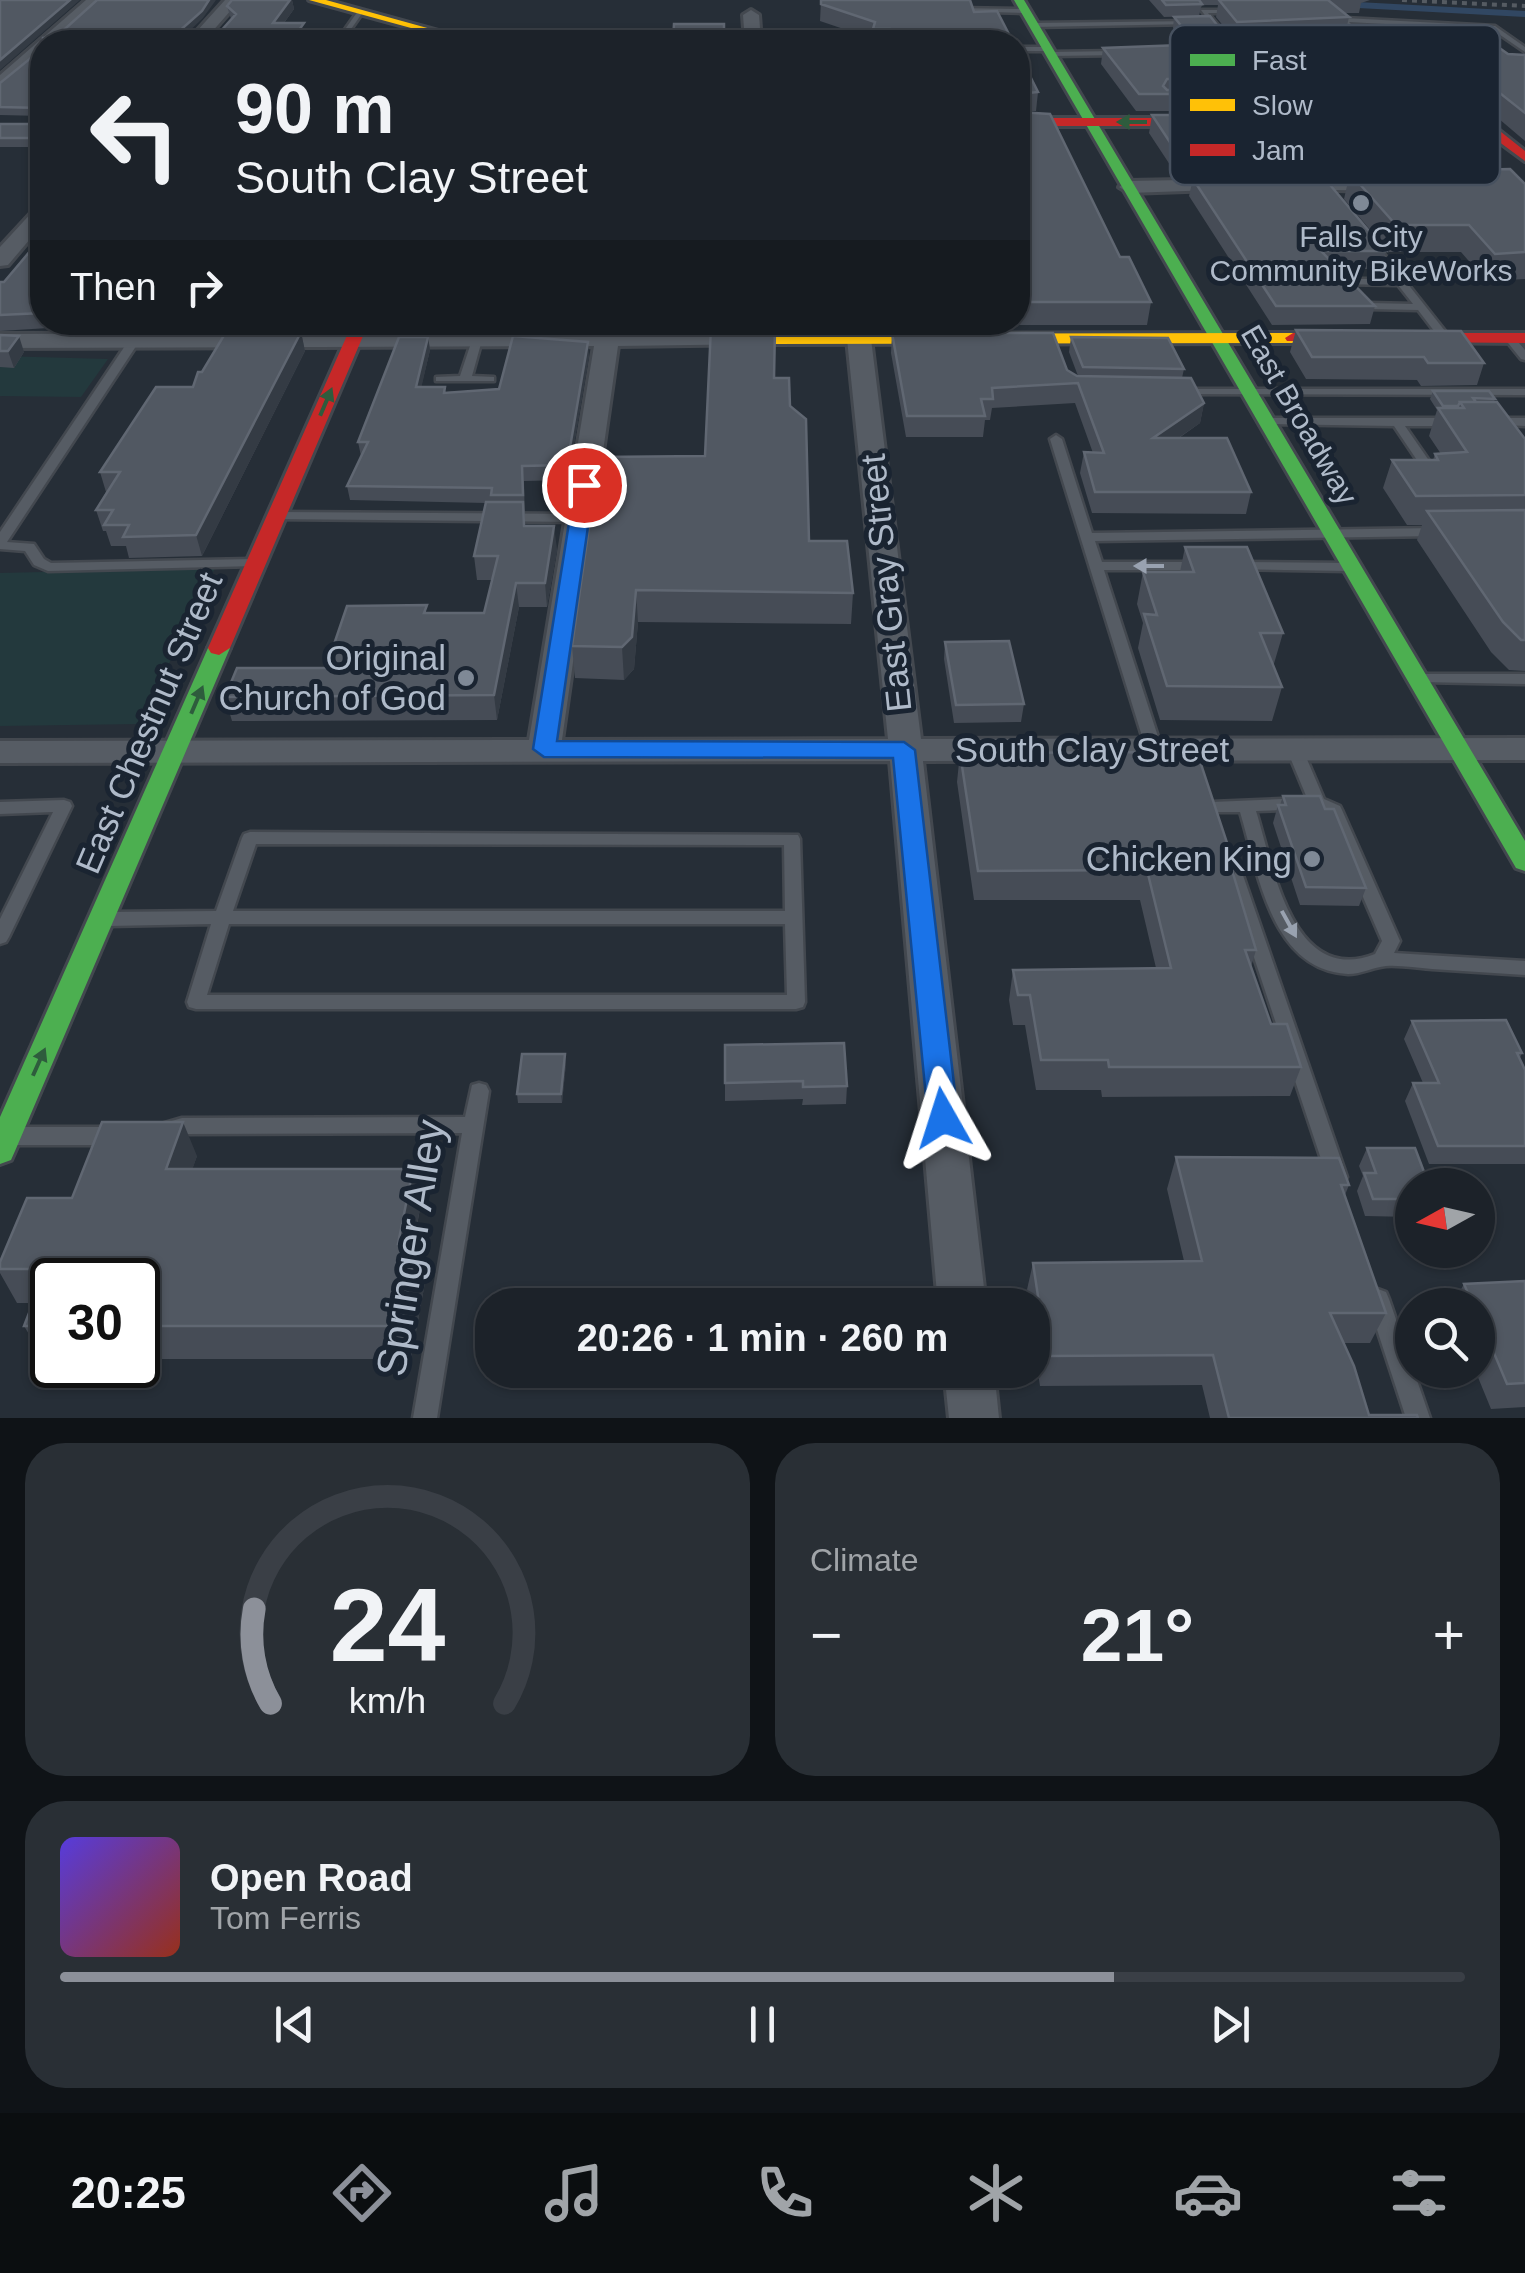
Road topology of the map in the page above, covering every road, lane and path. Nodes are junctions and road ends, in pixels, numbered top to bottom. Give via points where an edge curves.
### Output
1 (95, 0) edge
2 (233, 0) edge
3 (314, 0) edge
4 (948, 10) edge
5 (1025, 10) edge
6 (1256, 11) edge
7 (1326, 11) edge
8 (360, 12) junction
9 (750, 15) dead end
10 (1342, 20) junction
11 (1211, 22) junction
12 (1214, 25) edge
13 (1347, 25) edge
14 (1438, 25) edge
15 (61, 30) edge
16 (206, 30) edge
17 (347, 30) edge
18 (428, 30) edge
19 (752, 30) edge
20 (1500, 31) edge
21 (1030, 50) edge
22 (1525, 50) edge
23 (1049, 51) junction
24 (1136, 53) edge
25 (30, 57) edge
26 (0, 84) edge
27 (1030, 122) edge
28 (1090, 122) junction
29 (1170, 122) edge
30 (1500, 140) edge
31 (1525, 157) edge
32 (1170, 184) edge
33 (1323, 185) edge
34 (1129, 187) junction
35 (1343, 209) edge
36 (30, 226) edge
37 (1367, 238) edge
38 (0, 260) edge
39 (1341, 282) edge
40 (1403, 282) junction
41 (1368, 306) edge
42 (1424, 307) junction
43 (94, 335) edge
44 (139, 335) edge
45 (356, 335) edge
46 (402, 335) edge
47 (525, 335) edge
48 (583, 335) edge
49 (697, 335) edge
50 (814, 335) edge
51 (916, 335) edge
52 (997, 335) edge
53 (1445, 338) junction
54 (1517, 338) edge
55 (858, 339) junction
56 (1220, 339) junction
57 (477, 340) junction
58 (607, 340) junction
59 (0, 341) edge
60 (1525, 356) edge
61 (440, 379) dead end
62 (466, 379) junction
63 (490, 379) dead end
64 (1166, 392) edge
65 (1525, 392) edge
66 (1251, 393) junction
67 (1268, 422) junction
68 (1398, 422) junction
69 (1525, 422) edge
70 (1056, 439) dead end
71 (1433, 476) edge
72 (276, 516) junction
73 (579, 518) junction
74 (1332, 532) junction
75 (1448, 532) edge
76 (1268, 534) junction
77 (1087, 537) junction
78 (0, 544) edge
79 (256, 563) junction
80 (1096, 566) junction
81 (1209, 566) edge
82 (1228, 566) edge
83 (1284, 566) junction
84 (1352, 567) junction
85 (1417, 679) junction
86 (1525, 679) edge
87 (544, 749) junction
88 (1525, 749) edge
89 (904, 750) junction
90 (1154, 750) junction
91 (1295, 750) junction
92 (1458, 750) junction
93 (0, 752) edge
94 (174, 754) junction
95 (1210, 799) junction
96 (1318, 803) junction
97 (1246, 807) junction
98 (0, 808) edge
99 (1524, 858) edge
100 (222, 918) junction
101 (794, 918) junction
102 (102, 919) junction
103 (0, 937) edge
104 (1382, 959) junction
105 (1525, 968) edge
106 (479, 1091) dead end
107 (474, 1125) junction
108 (4, 1143) edge
109 (1343, 1196) edge
110 (1368, 1270) edge
111 (960, 1288) edge
112 (971, 1388) edge
113 (425, 1418) edge
114 (974, 1418) edge
115 (1418, 1418) edge

1 - 15 street
2 - 16 street
3 - 8 main road
4 - 5 lane
5 - 11 lane
5 - 23 main road, East Broadway
6 - 11 lane via 1203,12
7 - 10 lane
8 - 17 lane
8 - 18 main road
9 - 19 street
10 - 13 lane
10 - 14 lane
11 - 12 lane
20 - 22 lane
21 - 23 lane
23 - 24 lane
23 - 28 main road, East Broadway
25 - 26 street
27 - 28 main road
29 -> 28 main road
28 - 34 main road, East Broadway
30 - 31 main road
32 - 34 street
33 - 35 lane
34 - 56 main road, East Broadway
36 - 38 street
37 - 40 lane
39 - 40 lane
40 - 42 lane
41 - 42 lane
42 - 53 lane
43 - 59 street
44 - 78 lane
72 -> 45 main road, East Chestnut Street
46 - 57 street
47 - 57 street
48 - 58 street
49 - 58 street
50 - 55 main road
51 - 55 main road
52 - 56 main road via 1058,346
53 - 54 main road
53 - 56 main road
54 - 60 lane
55 - 89 street, East Gray Street
56 - 66 main road, East Broadway
57 - 62 lane
58 - 73 street
61 - 62 lane
62 - 63 lane
64 - 66 lane
65 - 66 lane
66 - 67 main road, East Broadway
67 - 68 lane
67 - 74 main road, East Broadway
68 - 69 lane
68 - 71 lane
70 - 77 lane
72 - 73 lane
72 - 79 main road, East Chestnut Street
73 - 87 street
74 - 75 lane
74 - 76 lane
74 - 84 main road, East Broadway
76 - 77 lane
76 - 83 lane
77 - 80 lane
78 - 79 lane via 29,547 48,567
94 -> 79 main road, East Chestnut Street
81 -> 80 lane
80 - 90 lane
82 - 83 lane
83 - 84 lane
84 - 85 main road, East Broadway
85 - 86 lane
85 - 92 main road, East Broadway
87 - 89 street, South Clay Street
87 - 94 street, South Clay Street
88 - 92 street, South Clay Street
89 - 90 street, South Clay Street
89 - 111 street, East Gray Street
90 - 95 street, South Clay Street
91 - 92 street, South Clay Street
91 - 95 street, South Clay Street
91 - 96 lane
92 - 99 main road, East Broadway
93 - 94 street, South Clay Street
94 - 102 main road, East Chestnut Street
95 - 97 lane
95 - 109 lane
96 - 97 lane
96 - 104 lane via 1334,810 1391,941
97 -> 104 lane via 1287,930 1324,964 1364,968
98 - 103 lane via 64,806
100 - 101 lane
100 - 101 lane via 250,838 792,839
100 - 101 lane via 196,1002 796,1002
100 - 102 lane
108 -> 102 main road, East Chestnut Street
104 - 105 lane
106 - 107 lane, Springer Alley
107 - 108 lane via 182,1126 139,1136
107 - 113 lane, Springer Alley
110 - 115 lane
112 - 114 street

